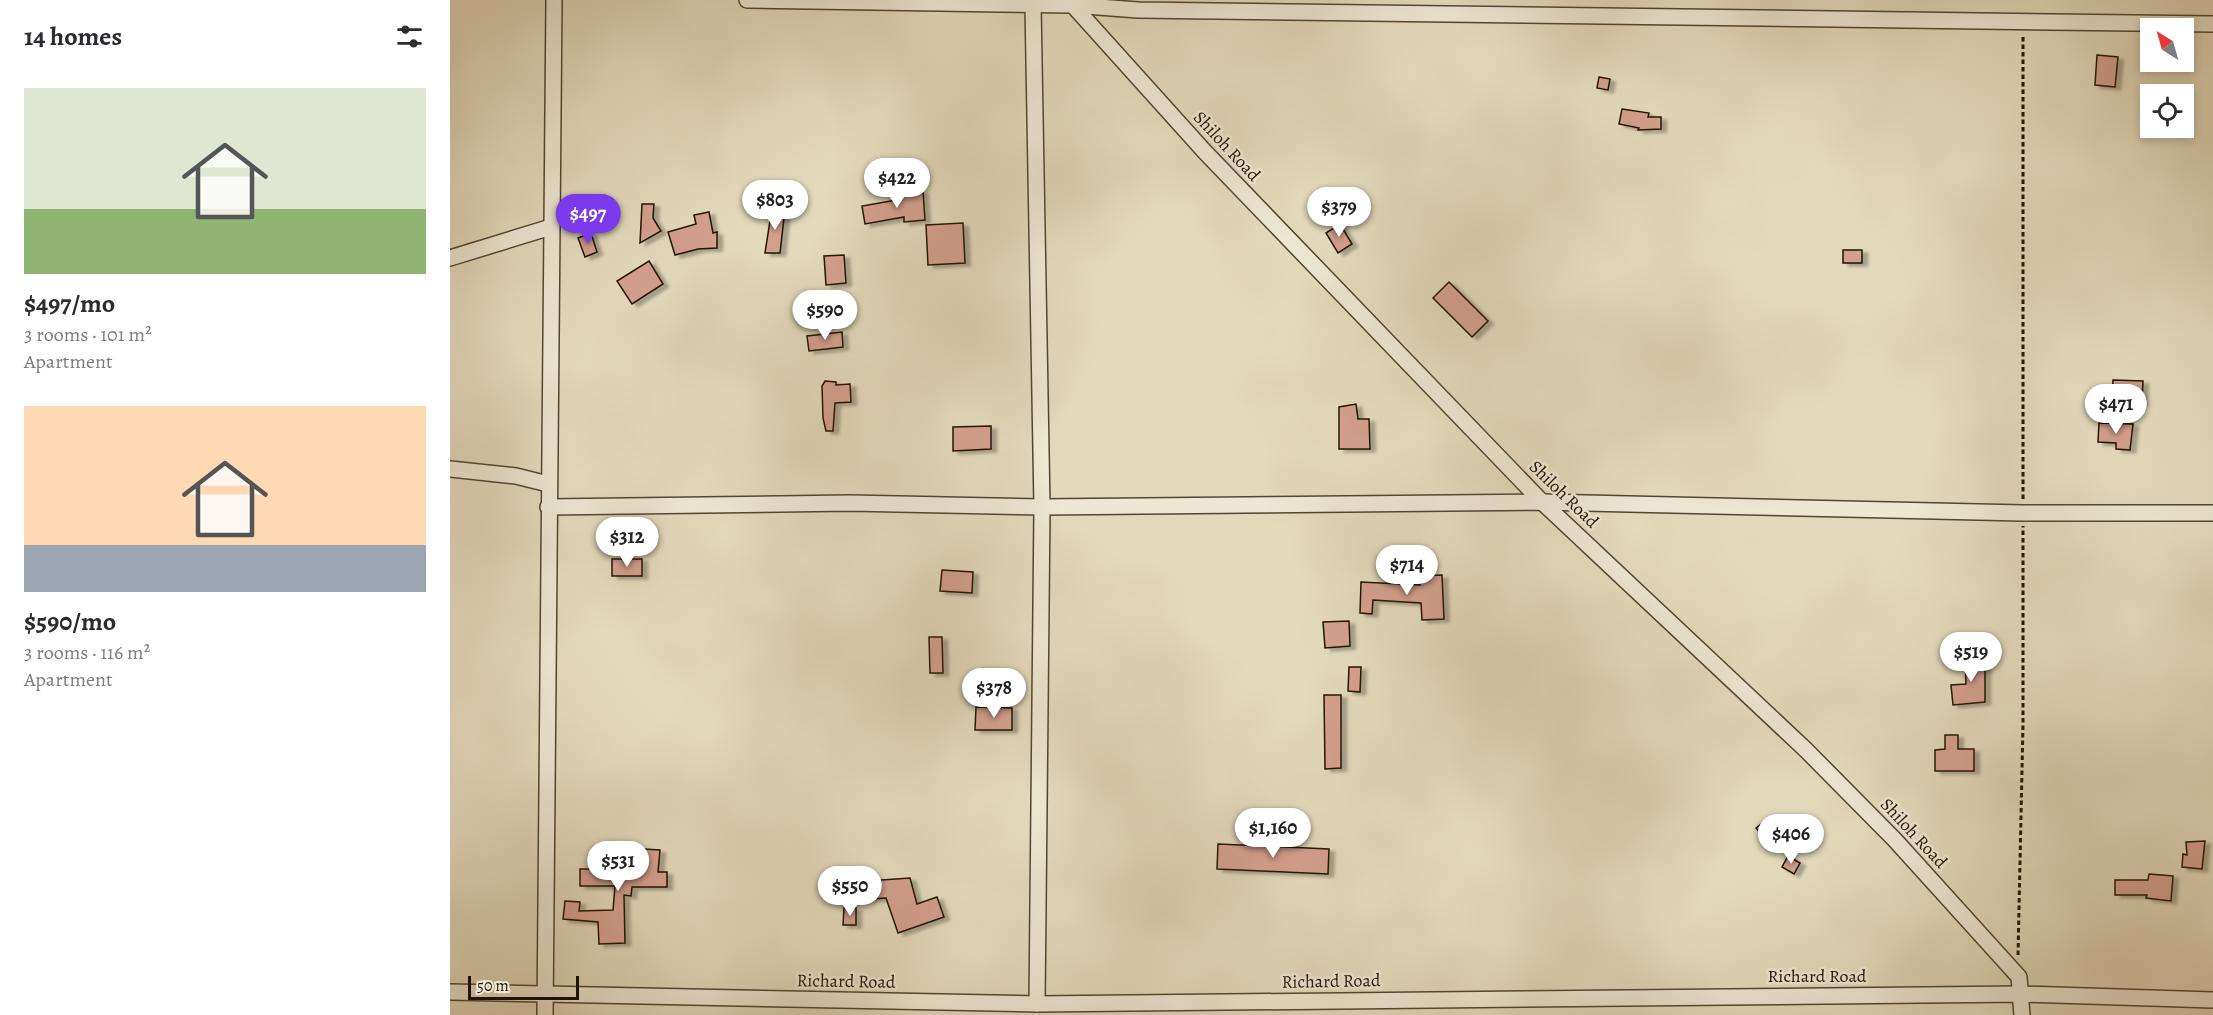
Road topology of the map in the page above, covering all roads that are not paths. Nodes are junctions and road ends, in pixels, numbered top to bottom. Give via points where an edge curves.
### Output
1 (554, 0) edge
2 (747, 0) edge
3 (1070, 3) edge
4 (1033, 5) junction
5 (2213, 24) edge
6 (551, 227) junction
7 (450, 258) edge
8 (450, 469) edge
9 (548, 484) junction
10 (1542, 502) junction
11 (548, 507) junction
12 (1042, 507) junction
13 (2213, 513) edge
14 (450, 992) edge
15 (545, 994) junction
16 (2021, 994) junction
17 (2213, 1000) edge
18 (1037, 1004) junction
19 (545, 1015) edge
20 (2022, 1015) edge

1 - 6 street
2 - 4 street
3 - 4 street
3 - 5 street via 1150,11
3 - 10 street, Shiloh Road via 1205,152
4 - 12 street
6 - 7 street
6 - 9 street
8 - 9 street via 516,476
9 - 11 street
10 - 12 street
10 - 13 street via 2023,513
10 - 16 street, Shiloh Road via 1806,750 1895,840 2019,977
11 - 12 street via 850,503
11 - 15 street
12 - 18 street
14 - 15 street, Richard Road
15 - 18 street, Richard Road
15 - 19 street
16 - 17 street, Richard Road
16 - 18 street, Richard Road
16 - 20 street, Shiloh Road

